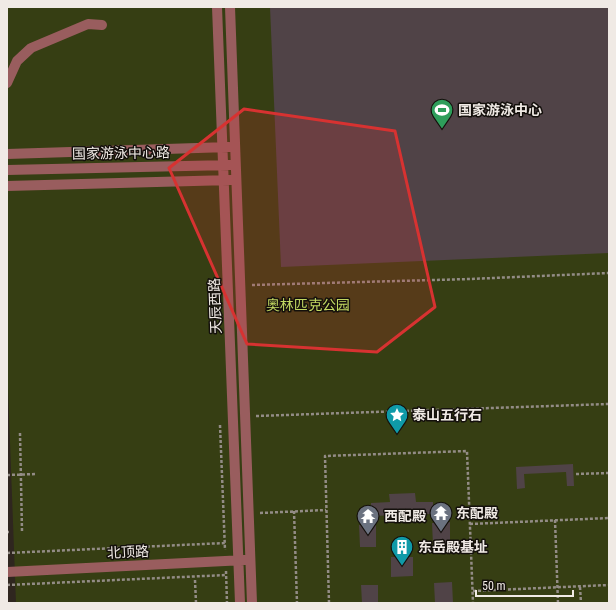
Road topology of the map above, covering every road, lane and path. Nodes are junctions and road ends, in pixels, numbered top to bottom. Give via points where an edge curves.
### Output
1 (217, 7) edge
2 (230, 7) edge
3 (102, 25) dead end
4 (7, 83) edge
5 (235, 146) junction
6 (223, 147) junction
7 (7, 154) edge
8 (236, 164) junction
9 (223, 165) junction
10 (7, 170) edge
11 (224, 180) junction
12 (236, 180) junction
13 (7, 186) edge
14 (609, 273) edge
15 (252, 285) dead end
16 (609, 404) edge
17 (256, 416) dead end
18 (20, 433) dead end
19 (609, 473) edge
20 (37, 474) dead end
21 (576, 474) dead end
22 (7, 475) edge
23 (21, 475) junction
24 (326, 510) junction
25 (294, 511) junction
26 (260, 513) dead end
27 (609, 518) edge
28 (555, 520) junction
29 (470, 524) junction
30 (22, 531) dead end
31 (238, 542) junction
32 (7, 553) edge
33 (238, 560) junction
34 (251, 560) junction
35 (7, 572) edge
36 (239, 575) junction
37 (196, 580) dead end
38 (7, 585) edge
39 (609, 585) edge
40 (580, 587) junction
41 (558, 588) junction
42 (473, 591) junction
43 (196, 603) edge
44 (240, 603) edge
45 (252, 603) edge
46 (297, 603) edge
47 (328, 603) edge
48 (474, 603) edge
49 (558, 603) edge
50 (581, 603) edge

1 - 6 street, 天辰西路
2 - 5 street, 天辰西路
3 - 4 street via 88,24 31,48 17,61
5 - 6 street
5 - 8 street, 天辰西路
6 - 7 street
6 - 9 street, 天辰西路
8 - 9 street, 国家游泳中心路
8 - 12 street, 天辰西路
9 - 10 street, 国家游泳中心路
9 - 11 street, 天辰西路
11 - 12 street
11 - 13 street
11 - 31 street, 天辰西路
12 - 34 street, 天辰西路
14 - 15 path
16 - 17 path
18 - 23 path
19 - 21 path
20 - 23 path
22 - 23 path
23 - 30 path
24 - 25 path
24 - 29 path via 325,456 467,451
24 - 47 path
25 - 26 path
25 - 46 path
27 - 28 path
28 - 29 path
28 - 41 path
29 - 42 path
31 - 32 path
31 - 33 street, 天辰西路
33 - 34 street, 北顶路
33 - 35 street, 北顶路
33 - 36 street, 天辰西路
34 - 45 street, 天辰西路
36 - 38 path
36 - 44 street, 天辰西路
37 - 43 path
39 - 40 path
40 - 41 path
40 - 50 path
41 - 42 path
41 - 49 path
42 - 48 path

